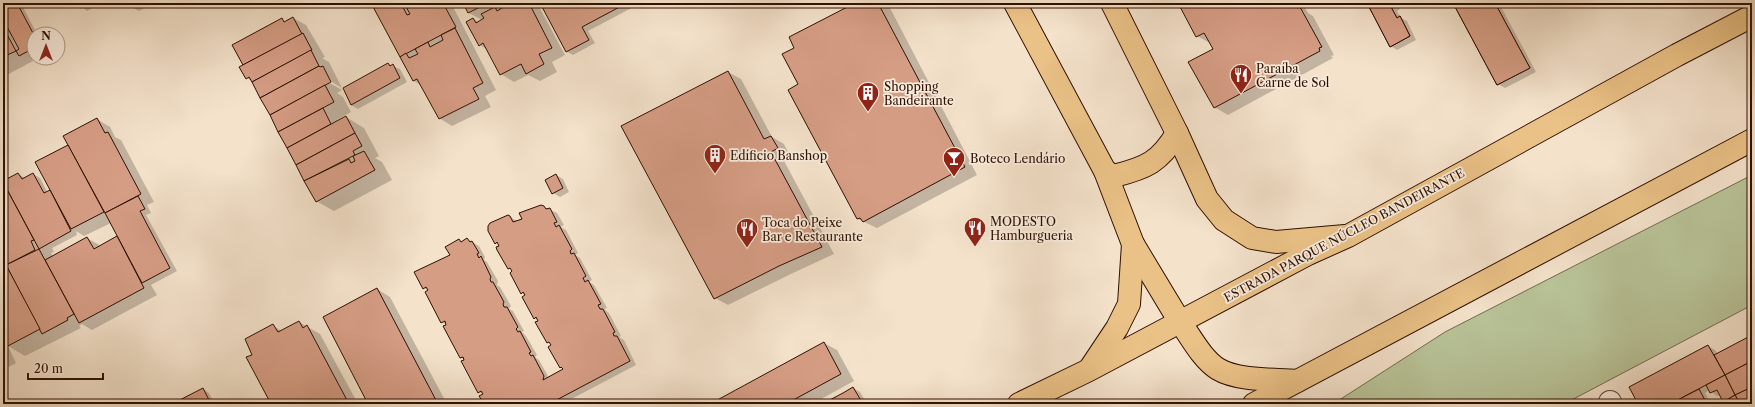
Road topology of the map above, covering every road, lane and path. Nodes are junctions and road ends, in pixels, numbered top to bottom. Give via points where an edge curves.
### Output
1 (1015, 3) edge
2 (1112, 3) edge
3 (1752, 16) edge
4 (1177, 133) junction
5 (1752, 140) edge
6 (1105, 171) junction
7 (1348, 236) junction
8 (1133, 244) junction
9 (1180, 322) junction
10 (1089, 370) junction
11 (1297, 381) junction
12 (1019, 404) edge
13 (1254, 404) edge

1 - 6 main road
2 - 4 main road
3 - 7 main road, ESTRADA PARQUE NÚCLEO BANDEIRANTE
4 - 6 main road via 1162,156 1149,164 1114,176
4 - 7 main road via 1207,199 1224,220 1252,238 1276,242
5 - 11 main road
6 - 8 main road
7 - 9 main road, ESTRADA PARQUE NÚCLEO BANDEIRANTE via 1308,254
8 - 9 main road
8 - 10 main road via 1129,304 1117,328
9 - 10 main road, ESTRADA PARQUE NÚCLEO BANDEIRANTE
9 - 11 main road via 1204,356 1218,369 1238,377
10 - 12 main road, ESTRADA PARQUE NÚCLEO BANDEIRANTE
11 - 13 main road

